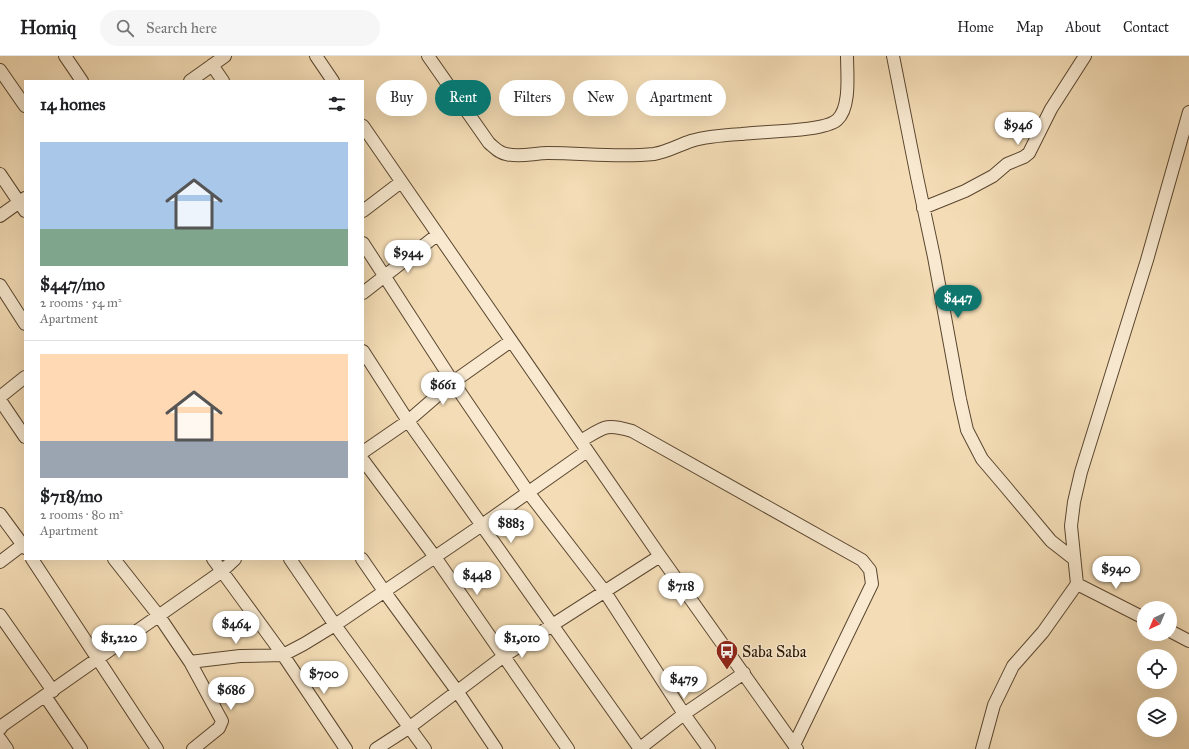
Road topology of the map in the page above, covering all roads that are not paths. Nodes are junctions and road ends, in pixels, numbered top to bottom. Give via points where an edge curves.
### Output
1 (64, 56) edge
2 (225, 56) edge
3 (316, 56) edge
4 (428, 56) edge
5 (847, 56) edge
6 (893, 56) edge
7 (1084, 56) edge
8 (212, 65) junction
9 (0, 70) edge
10 (81, 80) edge
11 (191, 80) edge
12 (222, 80) edge
13 (332, 80) edge
14 (24, 105) edge
15 (1189, 112) edge
16 (364, 127) edge
17 (0, 174) edge
18 (401, 182) junction
19 (23, 204) edge
20 (923, 208) junction
21 (364, 209) edge
22 (0, 216) edge
23 (437, 235) junction
24 (364, 245) edge
25 (384, 277) junction
26 (0, 286) edge
27 (364, 292) edge
28 (24, 322) edge
29 (511, 342) junction
30 (364, 353) edge
31 (24, 378) edge
32 (453, 382) junction
33 (0, 397) edge
34 (0, 400) edge
35 (408, 421) junction
36 (24, 436) edge
37 (584, 446) junction
38 (364, 451) edge
39 (364, 461) edge
40 (528, 492) junction
41 (0, 514) edge
42 (482, 525) junction
43 (24, 545) edge
44 (660, 556) junction
45 (435, 557) junction
46 (1074, 559) junction
47 (33, 560) edge
48 (115, 560) edge
49 (214, 560) edge
50 (234, 560) edge
51 (291, 560) edge
52 (363, 560) edge
53 (0, 562) edge
54 (221, 572) junction
55 (1077, 584) junction
56 (384, 591) junction
57 (606, 592) junction
58 (1137, 614) edge
59 (0, 615) edge
60 (159, 616) junction
61 (335, 625) junction
62 (553, 625) junction
63 (1177, 635) edge
64 (1189, 641) edge
65 (283, 655) junction
66 (504, 656) junction
67 (97, 660) junction
68 (190, 662) junction
69 (744, 673) junction
70 (457, 691) junction
71 (49, 694) junction
72 (684, 714) junction
73 (1, 725) edge
74 (410, 727) junction
75 (0, 739) edge
76 (796, 747) edge
77 (7, 749) edge
78 (81, 749) edge
79 (157, 749) edge
80 (193, 749) edge
81 (346, 749) edge
82 (376, 749) edge
83 (425, 749) edge
84 (496, 749) edge
85 (568, 749) edge
86 (640, 749) edge
87 (709, 749) edge
88 (982, 749) edge

1 - 10 street
2 - 8 street
3 - 13 street
4 - 5 street via 487,139 500,152 512,155 548,153 619,156 658,153 702,139 744,133 797,130 830,124 842,115 847,102
6 - 20 street
7 - 20 street via 1051,109 1029,153 965,191
8 - 11 street
8 - 12 street
9 - 14 street
15 - 46 street via 1147,260 1081,472 1071,526
16 - 18 street
17 - 19 street
18 - 21 street
18 - 23 street
19 - 22 street
20 - 46 street via 967,430 982,458 1050,541
23 - 25 street
23 - 29 street
24 - 25 street
25 - 27 street
25 - 32 street
26 - 28 street
29 - 32 street
29 - 37 street
30 - 35 street
31 - 33 street
32 - 35 street
32 - 40 street
34 - 36 street
35 - 38 street
35 - 42 street
37 - 40 street
37 - 44 street
37 - 76 street via 603,428 613,426 632,431 862,560 870,570 872,584
39 - 45 street
40 - 42 street
40 - 57 street
41 - 43 street
42 - 45 street
42 - 62 street
43 - 53 street
44 - 57 street
44 - 69 street
45 - 56 street
45 - 66 street
46 - 55 street
47 - 67 street
48 - 60 street
49 - 54 street
50 - 54 street
51 - 61 street
52 - 56 street
54 - 60 street
54 - 65 street
55 - 58 street
55 - 88 street via 1013,666 994,705
56 - 61 street
56 - 70 street
57 - 62 street
57 - 72 street
59 - 71 street
60 - 67 street
60 - 68 street
61 - 65 street
61 - 74 street
62 - 66 street
62 - 86 street
63 - 64 street
65 - 68 street
65 - 81 street
66 - 70 street
66 - 85 street
67 - 71 street
67 - 79 street
68 - 80 street via 222,721 219,728
69 - 72 street
69 - 76 street
70 - 74 street
70 - 84 street
71 - 73 street
71 - 78 street
72 - 86 street
72 - 87 street
74 - 82 street
74 - 83 street
75 - 77 street

